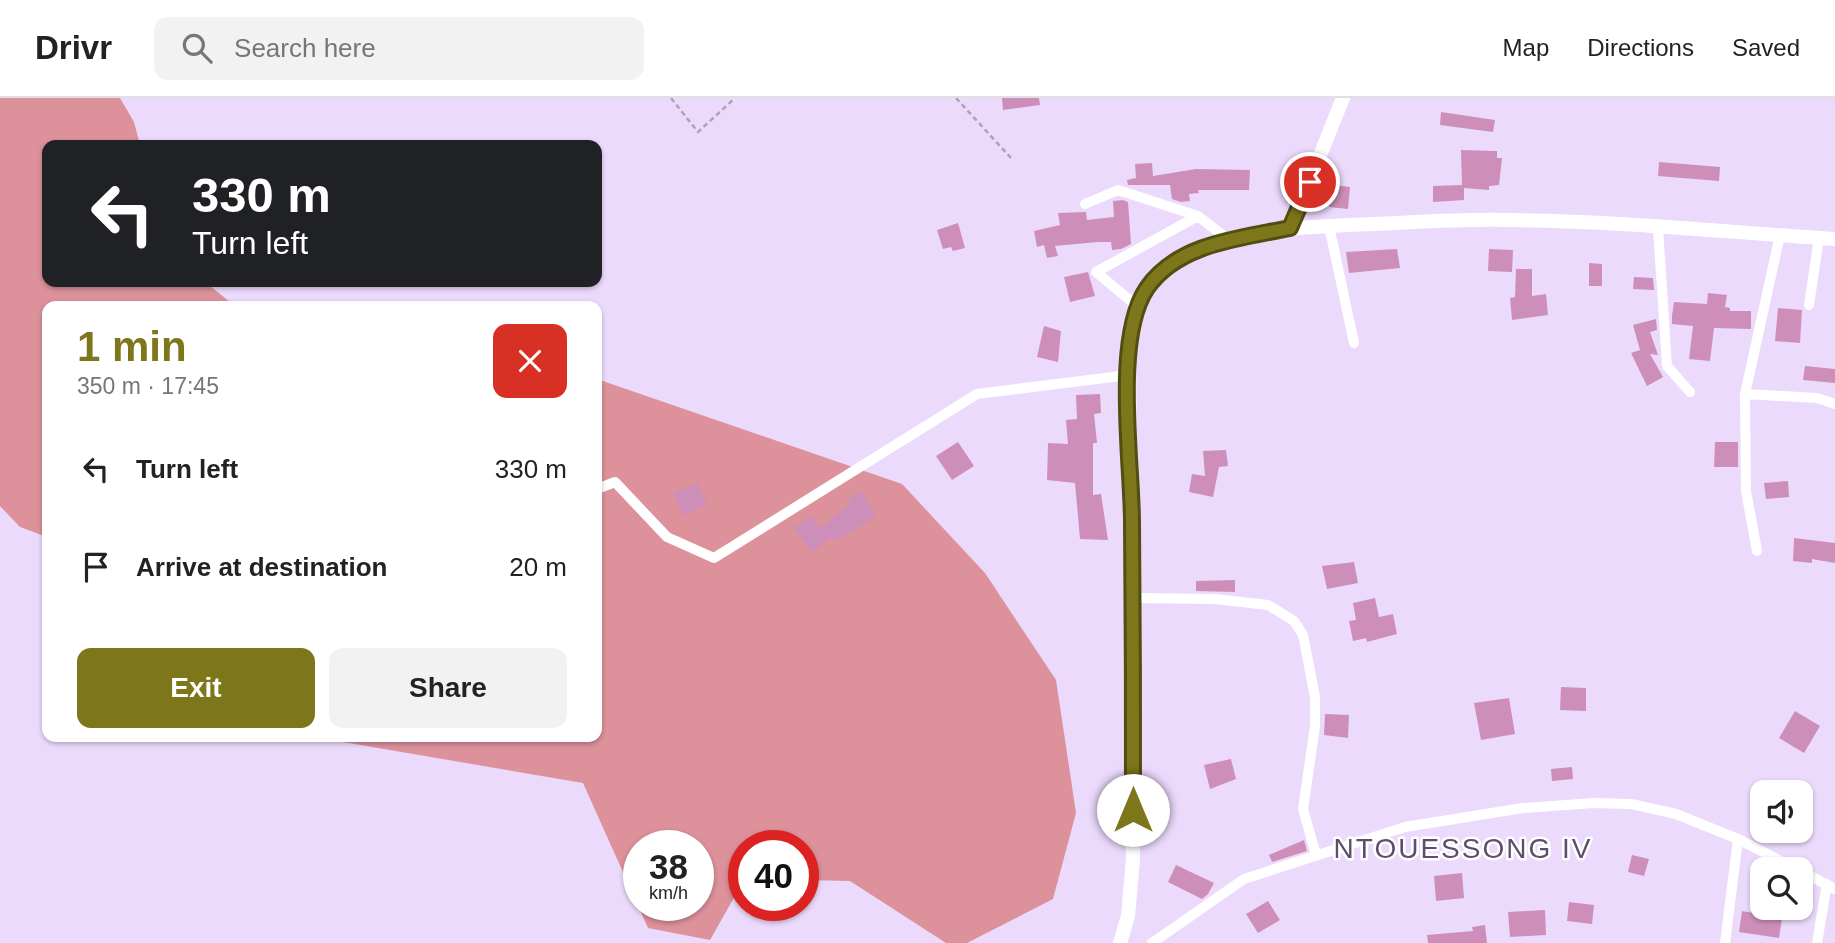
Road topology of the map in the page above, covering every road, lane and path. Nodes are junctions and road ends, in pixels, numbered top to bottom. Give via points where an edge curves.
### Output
1 (671, 98) edge
2 (735, 98) edge
3 (956, 98) edge
4 (1342, 98) edge
5 (1011, 158) dead end
6 (1085, 204) dead end
7 (1199, 216) junction
8 (1329, 226) junction
9 (1290, 228) junction
10 (1658, 228) junction
11 (1780, 236) junction
12 (1819, 238) junction
13 (1835, 239) edge
14 (1230, 241) junction
15 (1809, 305) dead end
16 (1138, 307) junction
17 (1354, 343) dead end
18 (1129, 375) junction
19 (1690, 392) dead end
20 (1745, 394) junction
21 (1835, 404) edge
22 (602, 487) edge
23 (1757, 551) dead end
24 (1132, 597) junction
25 (1738, 839) junction
26 (1316, 855) junction
27 (1773, 857) edge
28 (1813, 877) edge
29 (1831, 886) edge
30 (1120, 943) edge
31 (1152, 943) edge
32 (1725, 943) edge
33 (1818, 943) edge

1 - 2 path via 698,132
3 - 5 path
4 - 9 street
6 - 7 street via 1118,190
7 - 14 street
7 - 16 street via 1096,272
8 - 9 street
8 - 10 street via 1506,220
8 - 17 street
9 - 14 street
10 - 11 street
10 - 19 street via 1667,366
11 - 12 street
11 - 20 street
12 - 13 street
12 - 15 street
14 - 16 street via 1183,257 1147,287
16 - 18 street
18 - 22 street via 977,394 714,558 667,537 615,482
18 - 24 street
20 - 21 street via 1817,398
20 - 23 street via 1746,491
24 - 26 street via 1268,605 1294,621 1303,635 1315,697 1303,809
24 - 30 street via 1133,858 1128,916
25 - 26 street via 1676,814 1631,804 1594,803 1523,808 1405,827
25 - 27 street
25 - 32 street
26 - 31 street via 1244,879
28 - 29 street
29 - 33 street

